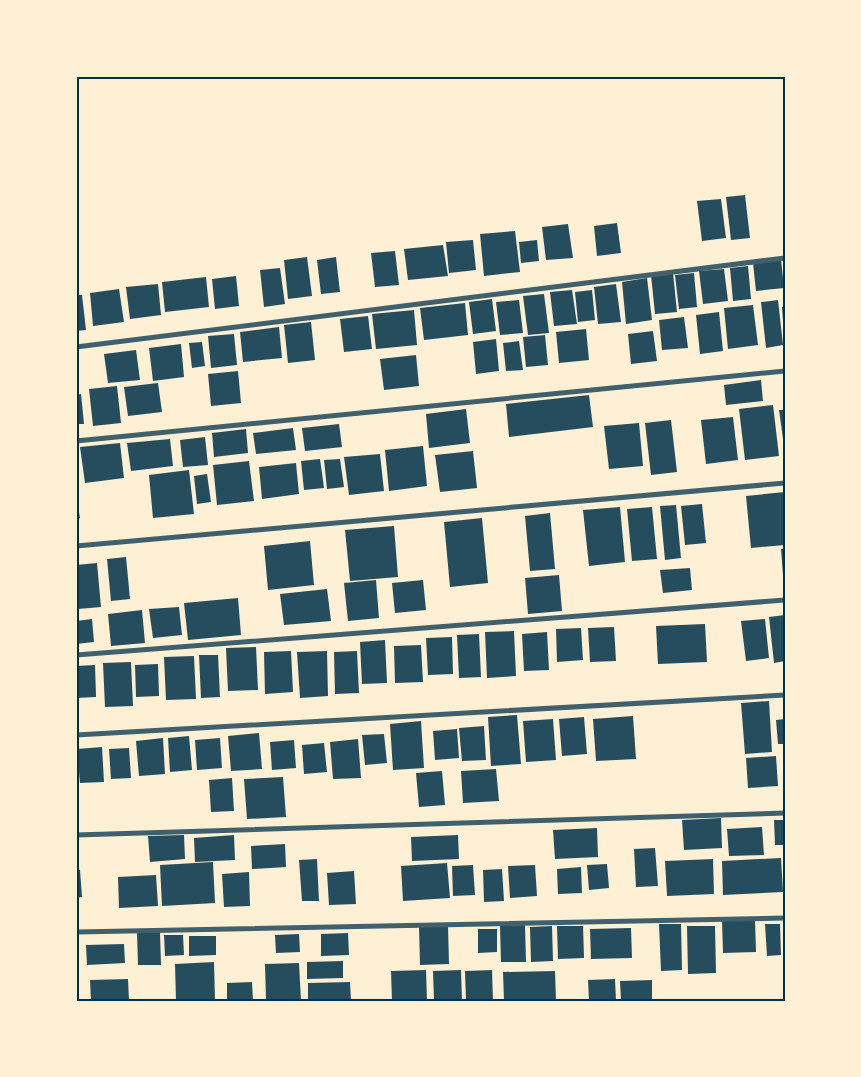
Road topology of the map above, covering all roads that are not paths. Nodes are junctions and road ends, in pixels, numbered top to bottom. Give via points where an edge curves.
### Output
1 (785, 258) edge
2 (76, 347) edge
3 (785, 372) edge
4 (76, 441) edge
5 (785, 483) edge
6 (76, 546) edge
7 (785, 600) edge
8 (76, 655) edge
9 (785, 695) edge
10 (76, 735) edge
11 (785, 813) edge
12 (76, 835) edge
13 (785, 918) edge
14 (76, 932) edge

1 - 2 street
3 - 4 street
5 - 6 street
7 - 8 street
9 - 10 street
11 - 12 street
13 - 14 street

